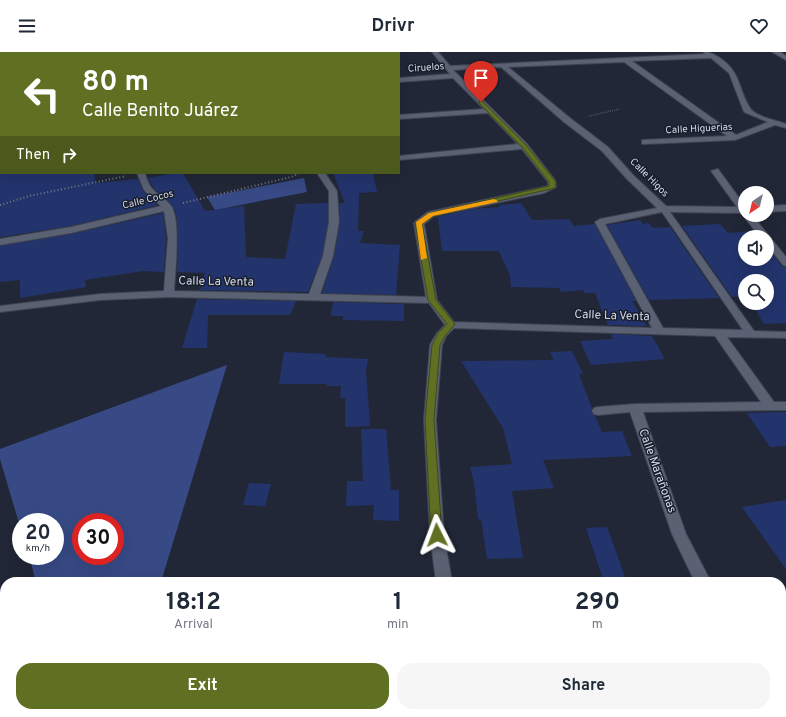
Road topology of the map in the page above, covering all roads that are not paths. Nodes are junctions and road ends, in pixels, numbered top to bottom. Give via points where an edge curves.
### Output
1 (435, 52) edge
2 (775, 52) edge
3 (709, 54) edge
4 (786, 58) edge
5 (627, 61) junction
6 (502, 65) junction
7 (448, 68) junction
8 (454, 76) junction
9 (400, 80) edge
10 (489, 111) junction
11 (400, 117) edge
12 (776, 122) junction
13 (786, 126) edge
14 (735, 138) junction
15 (645, 142) dead end
16 (524, 146) junction
17 (400, 158) edge
18 (715, 171) dead end
19 (141, 174) edge
20 (323, 174) edge
21 (738, 202) edge
22 (168, 207) junction
23 (786, 208) edge
24 (664, 209) junction
25 (774, 209) edge
26 (738, 212) edge
27 (753, 222) edge
28 (760, 230) edge
29 (0, 242) edge
30 (774, 248) edge
31 (786, 263) edge
32 (169, 294) junction
33 (314, 296) junction
34 (432, 300) junction
35 (0, 309) edge
36 (451, 324) junction
37 (659, 331) junction
38 (718, 332) junction
39 (751, 334) junction
40 (786, 335) edge
41 (770, 406) junction
42 (786, 406) edge
43 (634, 408) junction
44 (598, 411) dead end
45 (443, 577) edge
46 (700, 577) edge

1 - 7 street
2 - 4 street
3 - 5 street
3 - 12 street via 732,72 747,110
5 - 6 street
5 - 14 street
6 - 7 street
6 - 24 street, Calle Higos via 606,149 630,177
7 - 8 street
8 - 9 street, Ciruelos
8 - 10 street
10 - 11 street
10 - 16 street
12 - 13 street
12 - 14 street, Calle Higuerias
14 - 15 street, Calle Higuerias
16 - 17 street
16 - 34 street via 552,182 552,188 431,214 419,223
18 - 21 street
19 - 22 street via 149,193
20 - 33 street via 334,191 334,222 328,256
22 - 29 street, Calle Cocos via 71,230
22 - 32 street via 173,238
23 - 25 street
24 - 26 street
24 - 37 street via 600,222
24 - 39 street, Calle Higos
27 - 28 street
30 - 31 street
32 - 33 street, Calle La Venta
32 - 35 street, Calle La Venta via 100,297
33 - 34 street, Calle La Venta
34 - 36 street
36 - 37 street, Calle La Venta
36 - 45 street via 436,345 430,420 437,535
37 - 38 street, Calle La Venta
38 - 39 street, Calle La Venta
38 - 41 street
39 - 40 street, Calle La Venta
41 - 42 street
41 - 43 street
43 - 44 street
43 - 46 street, Calle Marañonas via 679,534

